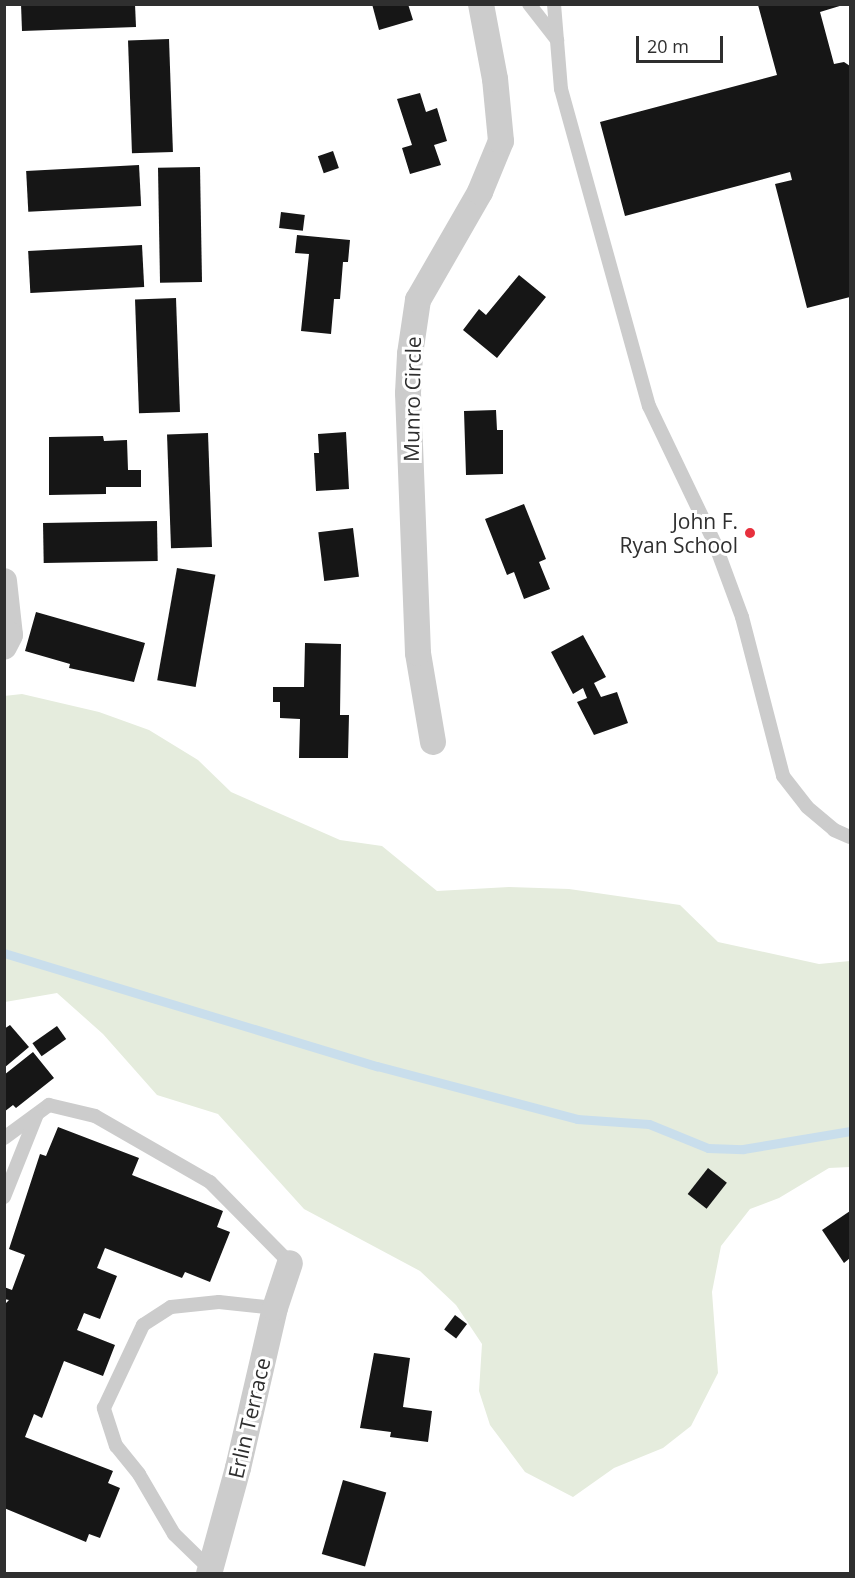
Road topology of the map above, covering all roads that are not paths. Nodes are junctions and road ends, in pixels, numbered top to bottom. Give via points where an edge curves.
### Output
1 (481, 4) edge
2 (529, 4) edge
3 (554, 4) edge
4 (557, 40) junction
5 (4, 581) edge
6 (4, 647) edge
7 (433, 742) dead end
8 (850, 837) edge
9 (37, 1114) junction
10 (4, 1138) edge
11 (4, 1197) edge
12 (290, 1263) joint
13 (275, 1308) junction
14 (209, 1571) edge

1 - 7 street, Munro Circle via 495,79 501,141 480,192 418,300 410,354 408,404 418,653
2 - 4 lane
3 - 4 lane
4 - 8 lane via 561,89 648,406 715,544 742,617 783,776 807,807 834,831
5 - 6 street via 9,635
9 - 10 lane
9 - 11 lane
9 - 12 lane via 49,1105 95,1116 210,1182
12 - 13 street, Erlin Terrace
13 - 14 street, Erlin Terrace via 238,1468
13 - 14 lane via 219,1302 171,1307 143,1324 104,1408 116,1446 139,1474 174,1534

